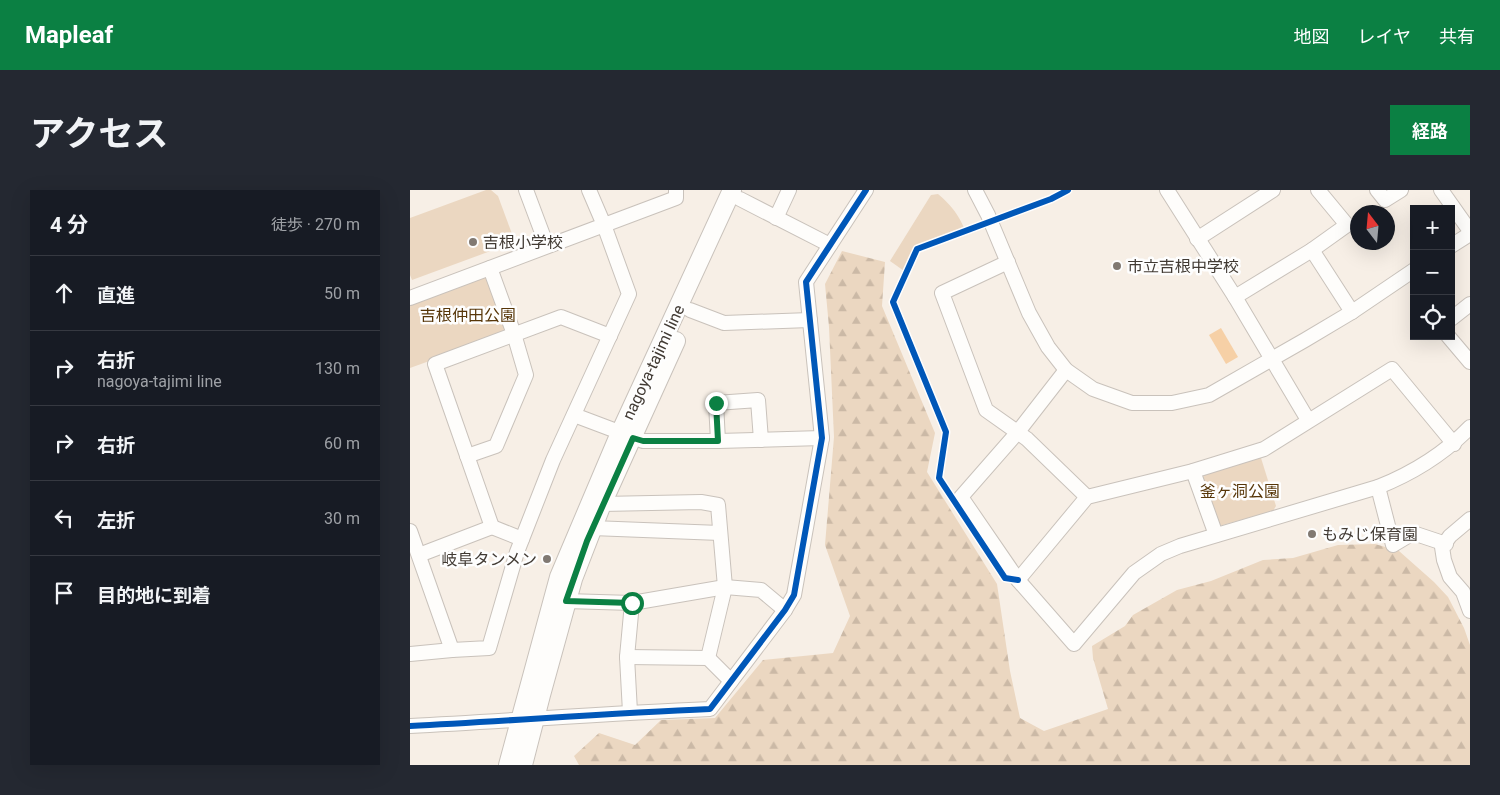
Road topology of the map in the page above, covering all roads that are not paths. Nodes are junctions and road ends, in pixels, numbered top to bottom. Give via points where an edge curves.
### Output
1 (526, 190) edge
2 (589, 190) edge
3 (676, 190) edge
4 (789, 190) edge
5 (866, 190) edge
6 (975, 190) edge
7 (1167, 190) edge
8 (1273, 190) edge
9 (1318, 190) edge
10 (1377, 190) edge
11 (1401, 190) edge
12 (1440, 190) edge
13 (739, 193) edge
14 (776, 218) junction
15 (604, 225) junction
16 (1470, 233) edge
17 (1197, 239) junction
18 (1455, 243) edge
19 (830, 245) junction
20 (547, 246) junction
21 (1312, 250) junction
22 (1008, 262) junction
23 (490, 268) junction
24 (1410, 273) edge
25 (1235, 297) junction
26 (410, 298) edge
27 (1470, 304) edge
28 (690, 310) junction
29 (1352, 312) junction
30 (1455, 316) edge
31 (810, 320) junction
32 (514, 334) junction
33 (610, 336) junction
34 (1451, 340) edge
35 (1271, 360) junction
36 (1470, 362) edge
37 (1066, 370) junction
38 (574, 415) junction
39 (1308, 420) junction
40 (1470, 427) edge
41 (1017, 433) junction
42 (626, 436) junction
43 (822, 438) junction
44 (761, 440) junction
45 (718, 441) junction
46 (1454, 444) junction
47 (467, 456) junction
48 (1193, 471) junction
49 (1378, 487) junction
50 (1087, 497) junction
51 (602, 504) junction
52 (1470, 519) edge
53 (492, 527) junction
54 (592, 528) junction
55 (410, 531) edge
56 (720, 533) junction
57 (1216, 535) junction
58 (522, 539) junction
59 (1446, 544) junction
60 (419, 555) junction
61 (1018, 580) junction
62 (725, 586) junction
63 (566, 601) junction
64 (632, 603) junction
65 (785, 610) junction
66 (1470, 611) edge
67 (452, 650) junction
68 (410, 654) edge
69 (627, 657) junction
70 (708, 658) junction
71 (731, 681) junction
72 (630, 712) junction
73 (527, 720) junction
74 (410, 726) edge
75 (508, 765) edge
76 (523, 765) edge

1 - 20 street
2 - 15 street
3 - 15 street via 676,198
4 - 14 street
5 - 19 street
6 - 22 street
7 - 17 street
8 - 17 street
9 - 21 street via 1347,225
10 - 11 street via 1385,200
12 - 16 street
13 - 14 street
13 - 28 main road, nagoya-tajimi line
13 - 42 main road, nagoya-tajimi line
14 - 19 street
15 - 20 street
15 - 33 street via 628,294
16 - 18 street
17 - 25 street
19 - 31 street via 806,282
20 - 23 street
21 - 25 street
21 - 29 street
22 - 37 street via 1029,313 1048,347
22 - 41 street via 942,293 986,410
23 - 26 street
23 - 32 street
24 - 29 street
25 - 35 street
27 - 30 street
28 - 31 street via 724,323
28 - 42 main road, nagoya-tajimi line
29 - 35 street
31 - 43 street
32 - 33 street via 561,317
32 - 47 street via 526,375 496,446
32 - 47 street via 435,364
33 - 38 street
34 - 36 street
35 - 37 street via 1208,395 1172,404 1132,403 1093,389
35 - 39 street
37 - 41 street
38 - 42 street
38 - 58 street
39 - 46 street via 1392,368
39 - 48 street via 1264,449
40 - 46 street
41 - 50 street
41 - 61 street via 961,496
42 - 45 street via 643,441
42 - 51 main road, nagoya-tajimi line
42 - 73 main road, nagoya-tajimi line via 589,502 559,577
43 - 44 street
43 - 65 street via 794,595
44 - 45 street
44 - 45 street via 758,400 716,403
46 - 49 street via 1406,475
47 - 53 street
48 - 50 street
48 - 57 street
49 - 57 street
49 - 59 street via 1393,545 1413,534
50 - 61 street
51 - 54 main road, nagoya-tajimi line
51 - 56 street via 701,502 718,505
52 - 59 street via 1450,536
53 - 58 street
53 - 60 street
54 - 56 street
54 - 63 main road, nagoya-tajimi line
55 - 60 street
56 - 62 street
57 - 61 street via 1161,554 1142,566 1074,644
58 - 67 street via 489,648
59 - 66 street via 1442,547 1450,577 1463,592
60 - 67 street
62 - 64 street
62 - 65 street via 761,590
62 - 70 street
63 - 64 street
63 - 73 main road, nagoya-tajimi line
64 - 69 street
65 - 71 street
67 - 68 street
69 - 70 street
69 - 72 street
70 - 71 street
71 - 72 street via 710,709
72 - 73 street
73 - 74 street
73 - 75 main road, nagoya-tajimi line
73 - 76 main road, nagoya-tajimi line

